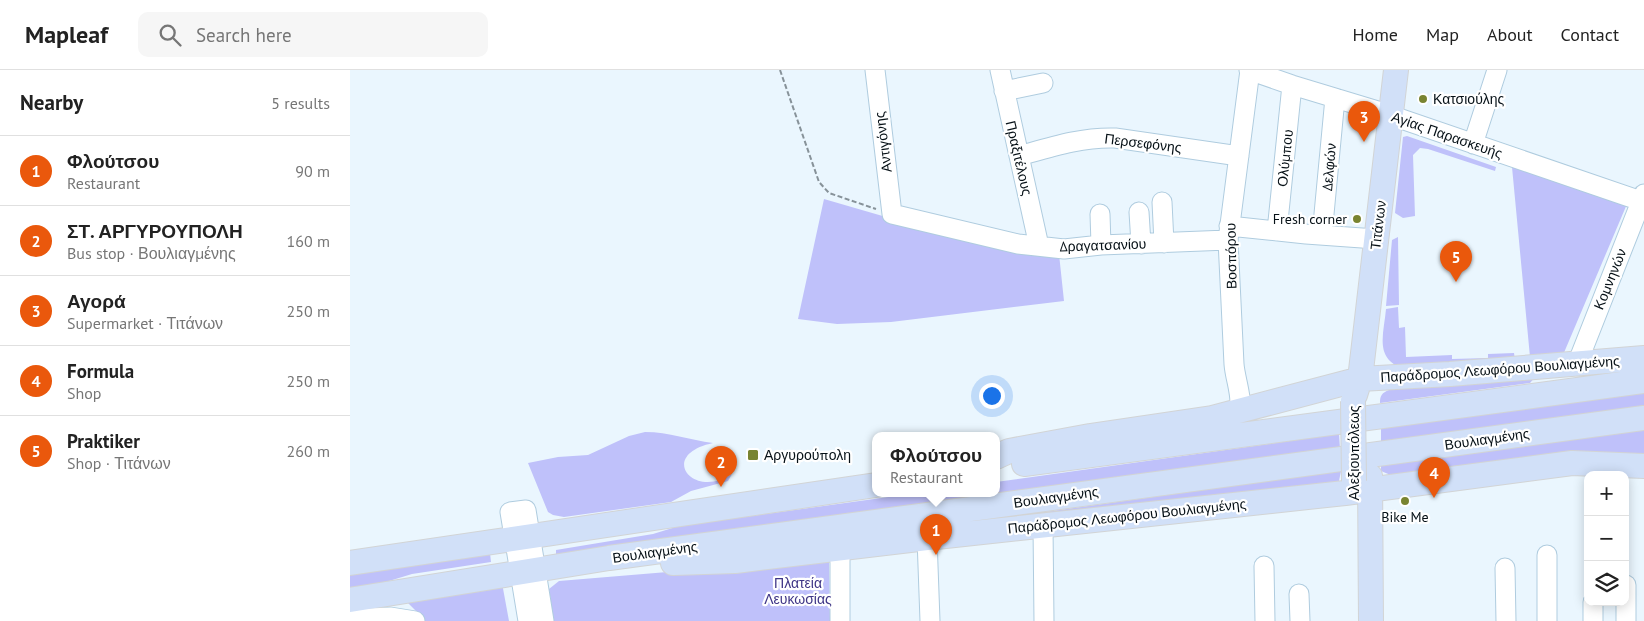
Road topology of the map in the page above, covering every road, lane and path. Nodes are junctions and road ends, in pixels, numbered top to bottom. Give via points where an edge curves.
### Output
1 (780, 70) edge
2 (874, 70) edge
3 (1000, 70) edge
4 (1250, 70) edge
5 (1396, 70) edge
6 (1497, 70) edge
7 (1043, 83) dead end
8 (1292, 85) junction
9 (1004, 91) junction
10 (1335, 98) junction
11 (1391, 116) junction
12 (1474, 144) junction
13 (1019, 156) junction
14 (1239, 156) junction
15 (1643, 199) edge
16 (1162, 202) dead end
17 (1139, 212) dead end
18 (892, 214) junction
19 (1100, 214) dead end
20 (1277, 231) junction
21 (1229, 233) junction
22 (1322, 236) junction
23 (1376, 239) junction
24 (1164, 243) junction
25 (1141, 244) junction
26 (1102, 245) junction
27 (1040, 246) junction
28 (1644, 358) edge
29 (1577, 364) junction
30 (1644, 381) edge
31 (1360, 393) junction
32 (1239, 412) junction
33 (1644, 418) edge
34 (1000, 454) edge
35 (1000, 466) edge
36 (1644, 466) edge
37 (1362, 485) junction
38 (872, 486) edge
39 (1043, 526) junction
40 (522, 538) junction
41 (927, 538) junction
42 (840, 548) junction
43 (1547, 555) dead end
44 (609, 558) junction
45 (350, 564) edge
46 (1264, 566) dead end
47 (1506, 568) dead end
48 (528, 571) junction
49 (1299, 594) dead end
50 (351, 605) edge
51 (1593, 606) edge
52 (1626, 606) edge
53 (415, 621) edge
54 (528, 621) edge
55 (544, 621) edge
56 (840, 621) edge
57 (930, 621) edge
58 (1044, 621) edge
59 (1265, 621) edge
60 (1300, 621) edge
61 (1355, 621) edge
62 (1371, 621) edge
63 (1506, 621) edge
64 (1546, 621) edge
65 (1593, 621) edge
66 (1626, 621) edge

1 - 18 path via 819,182 829,193
2 - 18 street, Αντιγόνης
3 - 9 street, Πραξιτέλους
4 - 8 street, Αγίας Παρασκευής
4 - 14 street, Βοσπόρου
5 - 11 main road, Τιτάνων
6 - 12 street
7 - 9 street
8 - 10 street, Αγίας Παρασκευής
8 - 20 street, Ολύμπου
9 - 13 street, Πραξιτέλους
10 - 11 street, Αγίας Παρασκευής
10 - 22 street, Δελφών
11 - 12 street, Αγίας Παρασκευής
11 - 23 main road, Τιτάνων
12 - 15 street, Αγίας Παρασκευής
13 - 14 street, Περσεφόνης via 1096,137
13 - 27 street, Πραξιτέλους
14 - 21 street, Βοσπόρου
15 - 29 street, Κομνηνών
16 - 24 street
17 - 25 street
18 - 27 street, Δραγατσανίου via 1018,244
19 - 26 street
20 - 21 street, Δραγατσανίου
20 - 22 street, Δραγατσανίου
21 - 24 street, Δραγατσανίου
21 - 32 street, Βοσπόρου
22 - 23 street, Δραγατσανίου
23 - 31 main road, Τιτάνων
24 - 25 street, Δραγατσανίου
25 - 26 street, Δραγατσανίου
26 - 27 street, Δραγατσανίου via 1064,249
28 - 29 main road, Παράδρομος Λεωφόρου Βουλιαγμένης
29 - 31 main road, Παράδρομος Λεωφόρου Βουλιαγμένης via 1434,376
30 - 35 main road
31 - 32 main road, Παράδρομος Λεωφόρου Βουλιαγμένης
31 - 37 main road, Αλεξιουπόλεως, bridge
32 - 34 main road
33 - 44 main road, Βουλιαγμένης
36 - 37 main road, Παράδρομος Λεωφόρου Βουλιαγμένης via 1572,463
37 - 39 main road, Παράδρομος Λεωφόρου Βουλιαγμένης
37 - 61 main road, Αλεξιουπόλεως
37 - 62 main road, Αλεξιουπόλεως
38 - 40 main road
39 - 41 main road, Παράδρομος Λεωφόρου Βουλιαγμένης
39 - 58 street
40 - 45 main road
40 - 48 street
41 - 42 main road, Παράδρομος Λεωφόρου Βουλιαγμένης
41 - 57 street
42 - 44 main road, Παράδρομος Λεωφόρου Βουλιαγμένης via 735,561 673,563
42 - 56 street
43 - 64 street
44 - 48 main road, Βουλιαγμένης
46 - 59 street
47 - 63 street
48 - 50 main road, Βουλιαγμένης
48 - 54 street
48 - 55 street
49 - 60 street
50 - 53 street
51 - 65 street
52 - 66 street

